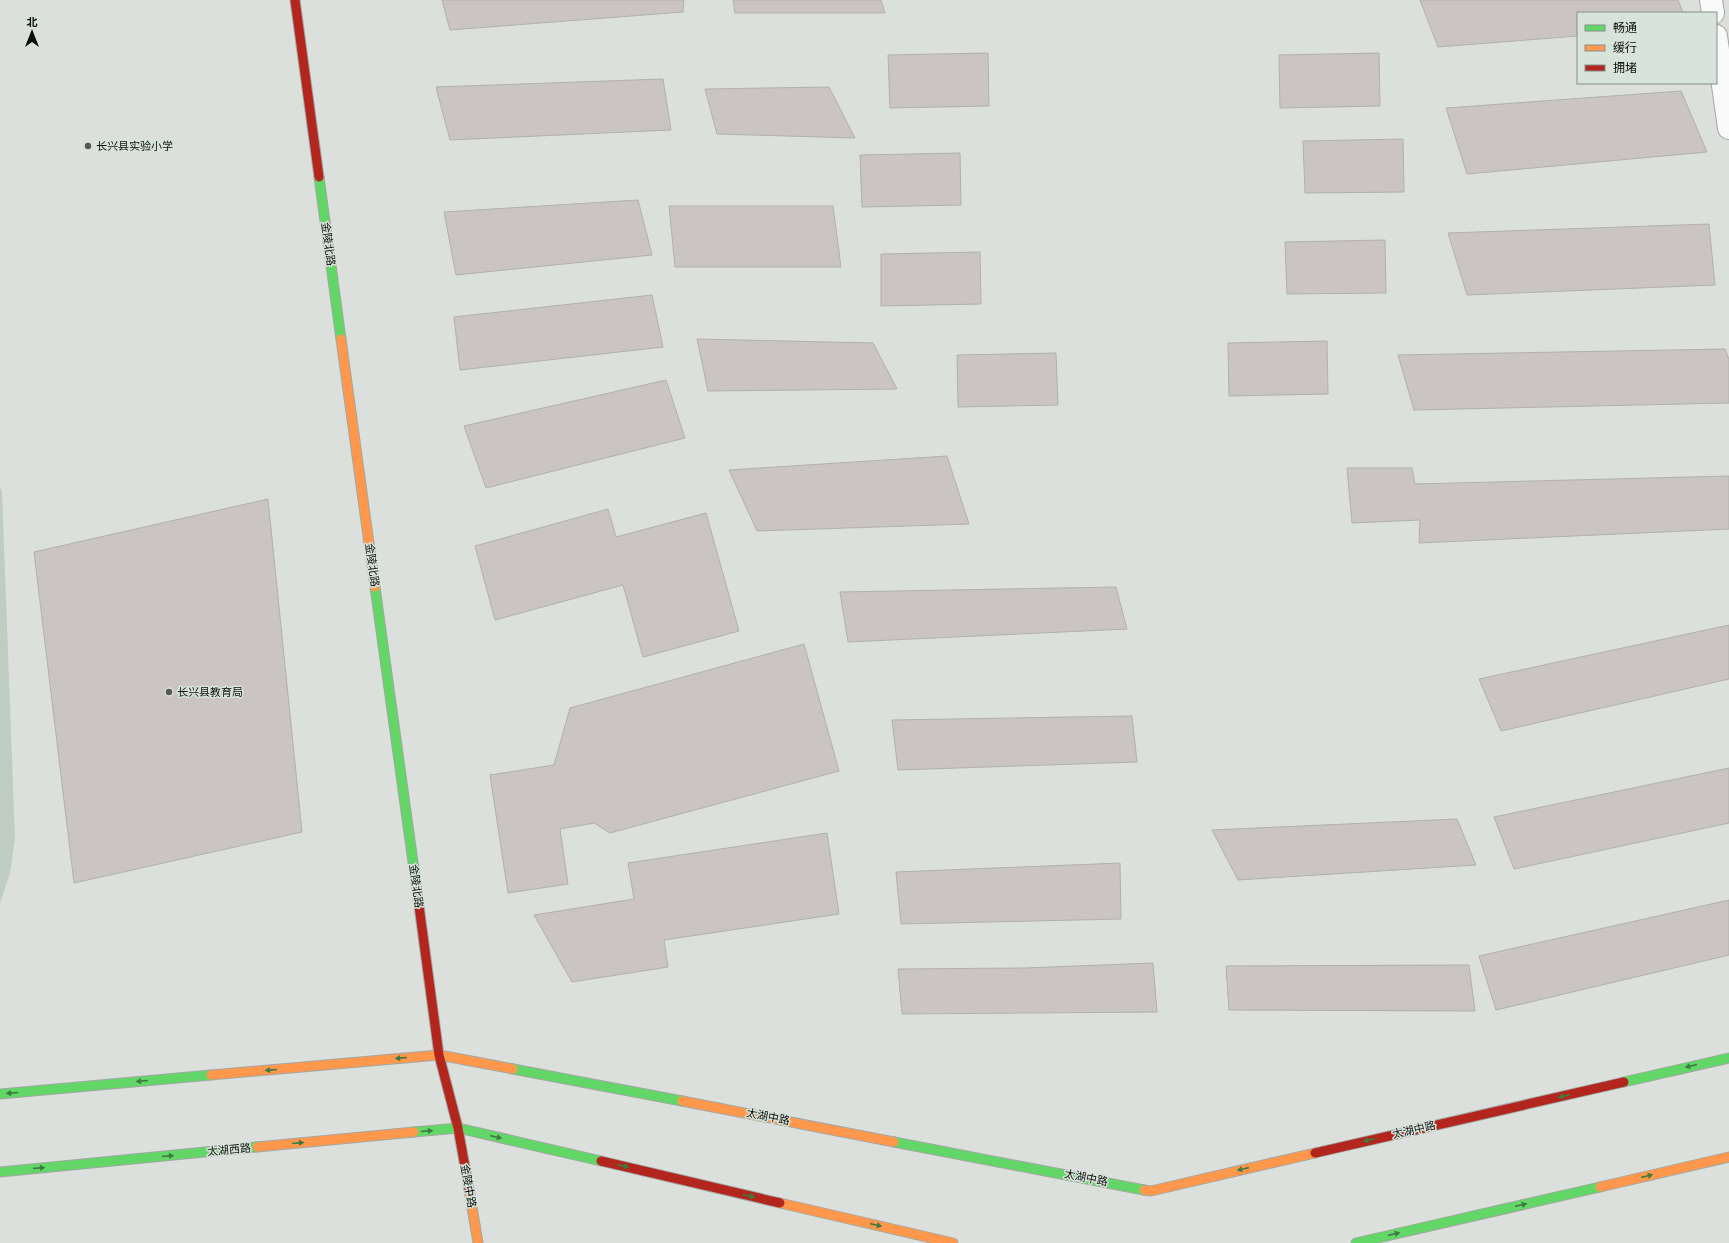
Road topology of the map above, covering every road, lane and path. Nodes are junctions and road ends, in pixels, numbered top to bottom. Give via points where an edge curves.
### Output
1 (295, 0) edge
2 (1711, 0) edge
3 (1713, 12) edge
4 (1717, 43) edge
5 (1729, 128) edge
6 (439, 1055) junction
7 (1729, 1058) edge
8 (0, 1094) edge
9 (458, 1128) junction
10 (1729, 1157) edge
11 (0, 1172) edge
12 (478, 1243) edge
13 (952, 1243) edge
14 (1356, 1243) edge

1 - 6 street, 金陵北路
2 - 3 street
4 - 5 street
7 -> 6 street, 太湖中路 via 1151,1191
6 -> 8 street
6 - 9 street, 金陵北路
11 -> 9 street, 太湖西路
9 - 12 street, 金陵中路
9 -> 13 street
14 -> 10 street

